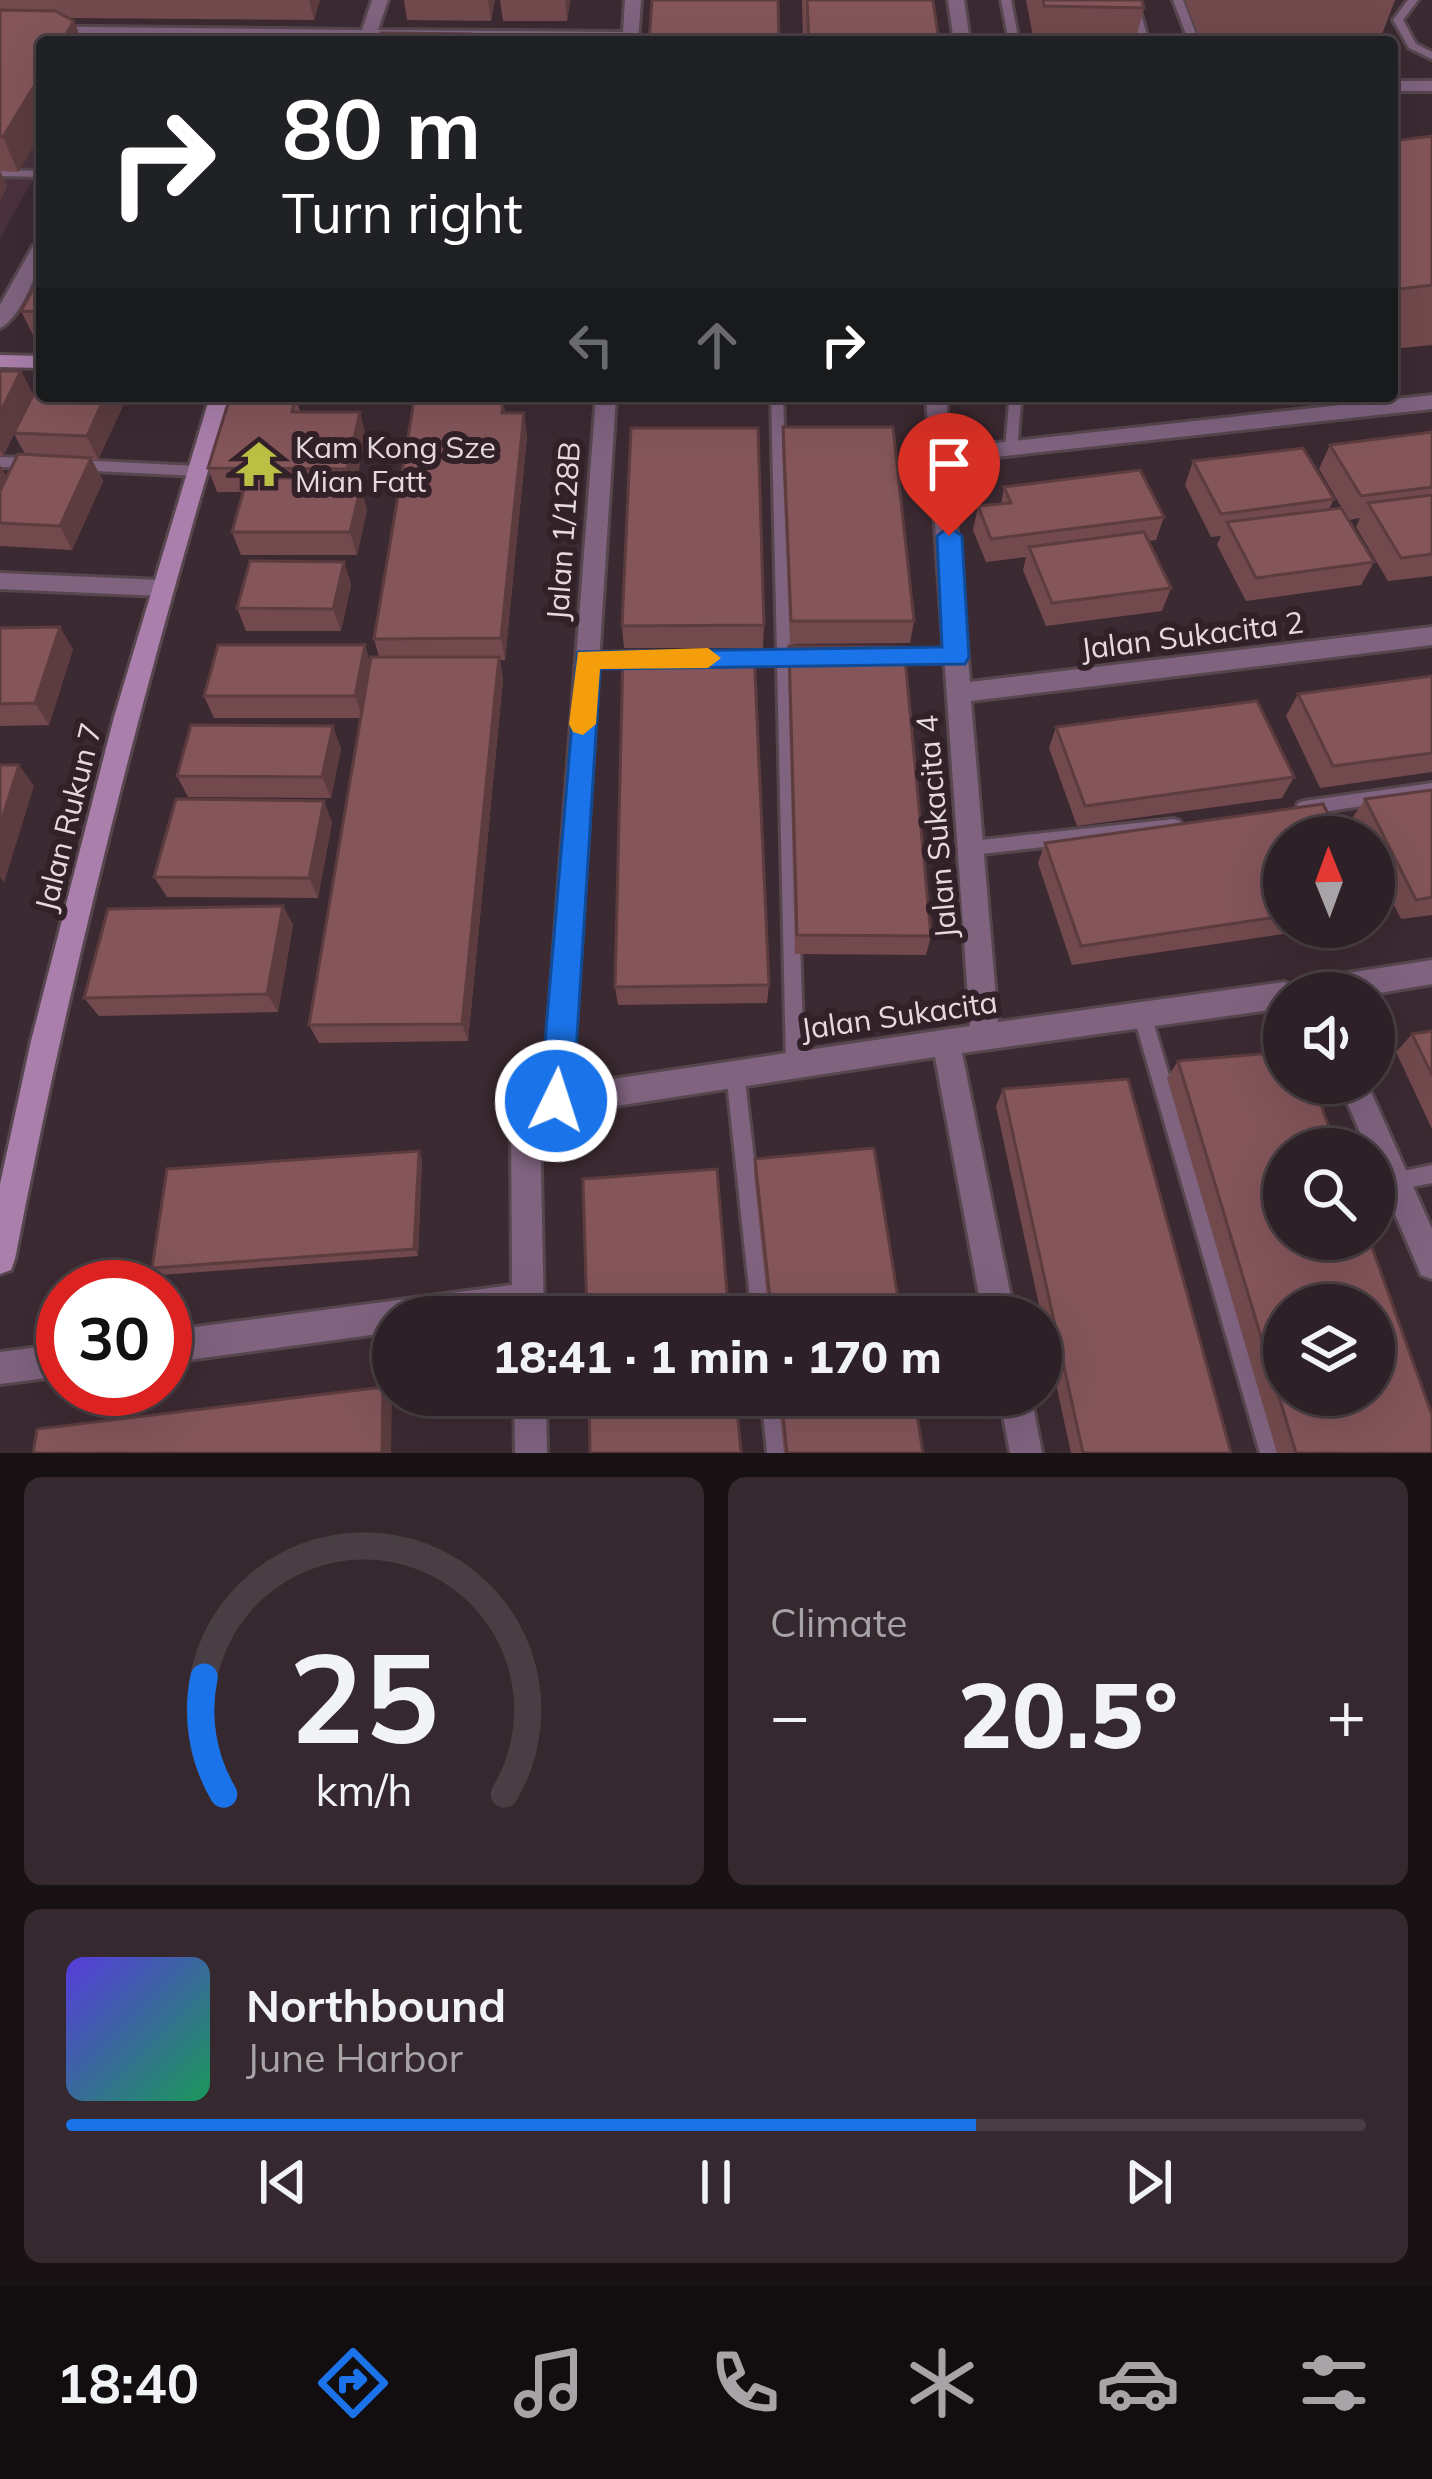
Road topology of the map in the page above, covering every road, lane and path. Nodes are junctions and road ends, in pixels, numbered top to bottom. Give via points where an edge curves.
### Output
1 (380, 0) edge
2 (956, 0) edge
3 (1006, 0) edge
4 (1132, 0) edge
5 (1178, 0) edge
6 (1413, 0) edge
7 (633, 2) edge
8 (655, 3) edge
9 (368, 36) edge
10 (630, 36) edge
11 (961, 36) edge
12 (1013, 36) edge
13 (1142, 36) edge
14 (1192, 36) edge
15 (1398, 50) edge
16 (1417, 50) junction
17 (1432, 56) edge
18 (1398, 86) edge
19 (1432, 86) edge
20 (0, 173) edge
21 (36, 174) edge
22 (36, 267) edge
23 (0, 322) edge
24 (0, 361) edge
25 (36, 362) edge
26 (218, 402) edge
27 (606, 402) edge
28 (777, 402) edge
29 (937, 402) edge
30 (1432, 402) edge
31 (1015, 404) dead end
32 (1011, 449) junction
33 (944, 456) junction
34 (0, 462) edge
35 (44, 464) edge
36 (66, 465) edge
37 (197, 471) junction
38 (1, 584) edge
39 (161, 587) junction
40 (1432, 636) edge
41 (781, 657) junction
42 (803, 657) edge
43 (868, 657) edge
44 (956, 657) junction
45 (652, 658) edge
46 (716, 658) edge
47 (587, 659) junction
48 (958, 693) junction
49 (1432, 789) edge
50 (1274, 813) edge
51 (1182, 825) edge
52 (971, 848) junction
53 (1432, 972) edge
54 (1395, 978) edge
55 (1263, 998) edge
56 (1142, 1014) junction
57 (986, 1036) junction
58 (946, 1042) junction
59 (795, 1063) junction
60 (735, 1072) junction
61 (556, 1101) junction
62 (1362, 1104) edge
63 (1432, 1174) edge
64 (1396, 1181) junction
65 (0, 1259) edge
66 (1432, 1264) edge
67 (527, 1296) edge
68 (760, 1296) edge
69 (995, 1296) edge
70 (372, 1325) edge
71 (192, 1344) edge
72 (36, 1363) edge
73 (0, 1368) edge
74 (530, 1416) edge
75 (773, 1416) edge
76 (1019, 1416) edge
77 (531, 1453) edge
78 (777, 1453) edge
79 (1026, 1453) edge
80 (1270, 1453) edge

1 - 9 street
2 - 11 street
3 - 12 lane
4 - 13 lane
5 - 14 lane
6 - 16 lane via 1399,20
7 - 8 lane
7 - 10 street
15 - 16 lane
16 - 17 lane
18 - 19 street
20 - 21 lane
22 - 23 street
24 - 25 street
26 - 37 street, Jalan Rukun 7
27 - 47 street, Jalan 1/128B
28 - 41 lane
29 - 33 street, Jalan Sukacita 4
30 - 32 street
31 - 32 lane
32 - 33 street
33 - 44 street, Jalan Sukacita 4
34 - 35 lane
36 - 37 lane
37 - 39 street, Jalan Rukun 7
38 - 39 street
39 - 65 street, Jalan Rukun 7 via 25,1128
40 - 48 street, Jalan Sukacita 2
41 - 42 lane
41 - 46 lane
41 - 59 lane
43 - 44 lane
44 - 48 street, Jalan Sukacita 4
45 - 47 lane
47 - 61 street, Jalan 1/128B
48 - 52 street, Jalan Sukacita 4
49 - 50 lane
51 - 52 lane
52 - 57 street, Jalan Sukacita 4
53 - 54 street
55 - 56 street, Jalan Sukacita
56 - 57 street, Jalan Sukacita
56 - 80 lane
57 - 58 street, Jalan Sukacita
58 - 59 street, Jalan Sukacita
58 - 69 street
59 - 60 street, Jalan Sukacita
60 - 61 street, Jalan Sukacita
60 - 68 lane
61 - 67 street, Jalan Sukacita via 525,1114
62 - 64 street
63 - 64 lane
64 - 66 street
70 - 71 street
72 - 73 street
74 - 77 street
75 - 78 lane
76 - 79 street

